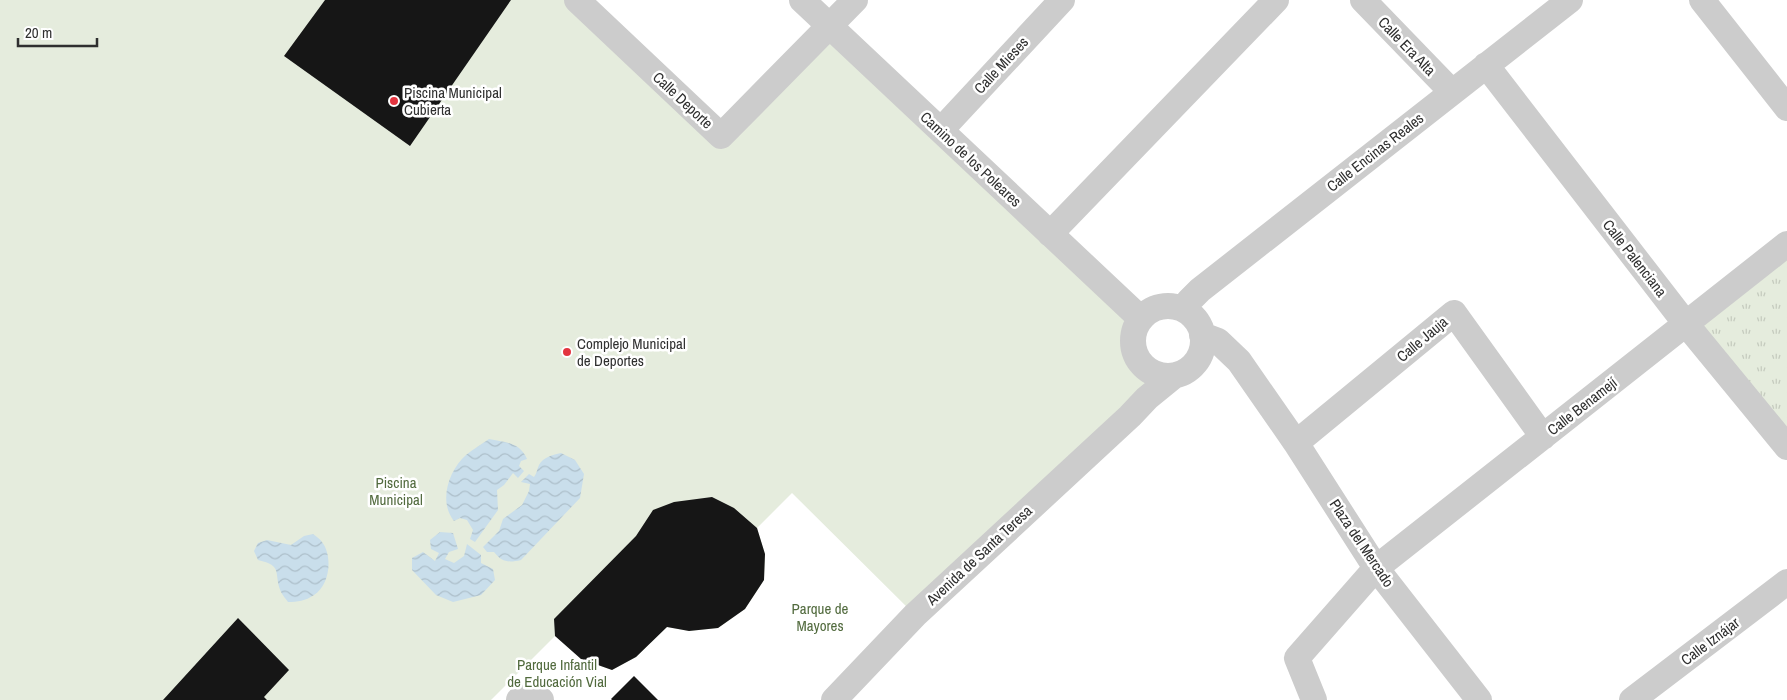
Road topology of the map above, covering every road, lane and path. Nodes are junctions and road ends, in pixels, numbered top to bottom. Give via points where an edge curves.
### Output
1 (577, 0) edge
2 (802, 0) edge
3 (855, 0) edge
4 (1062, 0) edge
5 (1276, 0) edge
6 (1363, 0) edge
7 (1570, 0) edge
8 (1702, 0) edge
9 (830, 26) junction
10 (1486, 65) junction
11 (1452, 92) junction
12 (1787, 108) edge
13 (941, 130) junction
14 (1050, 234) junction
15 (1787, 244) edge
16 (1185, 310) junction
17 (1140, 318) junction
18 (1686, 324) junction
19 (1201, 346) junction
20 (1143, 367) junction
21 (1174, 376) junction
22 (1130, 416) junction
23 (1543, 437) junction
24 (1296, 443) junction
25 (1787, 447) edge
26 (1376, 568) junction
27 (1787, 582) edge
28 (834, 700) edge
29 (1314, 700) edge
30 (1479, 700) edge
31 (1632, 700) edge

1 - 9 street, Calle Deporte via 720,136
2 - 9 street, Camino de los Poleares
3 - 9 street
4 - 13 street, Calle Mieses
5 - 14 street
6 - 11 street, Calle Era Alta
7 - 10 street, Calle Encinas Reales
8 - 12 street
9 - 13 street, Camino de los Poleares
10 - 11 street, Calle Encinas Reales
10 - 18 street, Calle Palenciana
11 - 16 street, Calle Encinas Reales via 1200,290
13 - 14 street, Camino de los Poleares
14 - 17 street, Camino de los Poleares
15 - 18 street, Calle Benamejí
16 - 17 street via 1161,306
16 - 19 street via 1199,325
17 - 20 street via 1132,342
18 - 23 street, Calle Benamejí
18 - 25 street, Calle Palenciana
19 - 21 street via 1192,367
19 - 24 street, Plaza del Mercado via 1215,360 1251,382
20 - 21 street via 1156,375
20 - 22 street, Avenida de Santa Teresa via 1138,398
21 - 22 street, Avenida de Santa Teresa
22 - 28 street, Avenida de Santa Teresa via 915,615
23 - 24 street, Calle Jauja via 1454,313
23 - 26 street, Calle Benamejí
24 - 26 street, Plaza del Mercado
26 - 29 street, Calle Benamejí via 1297,658
26 - 30 street, Plaza del Mercado
27 - 31 street, Calle Iznájar

